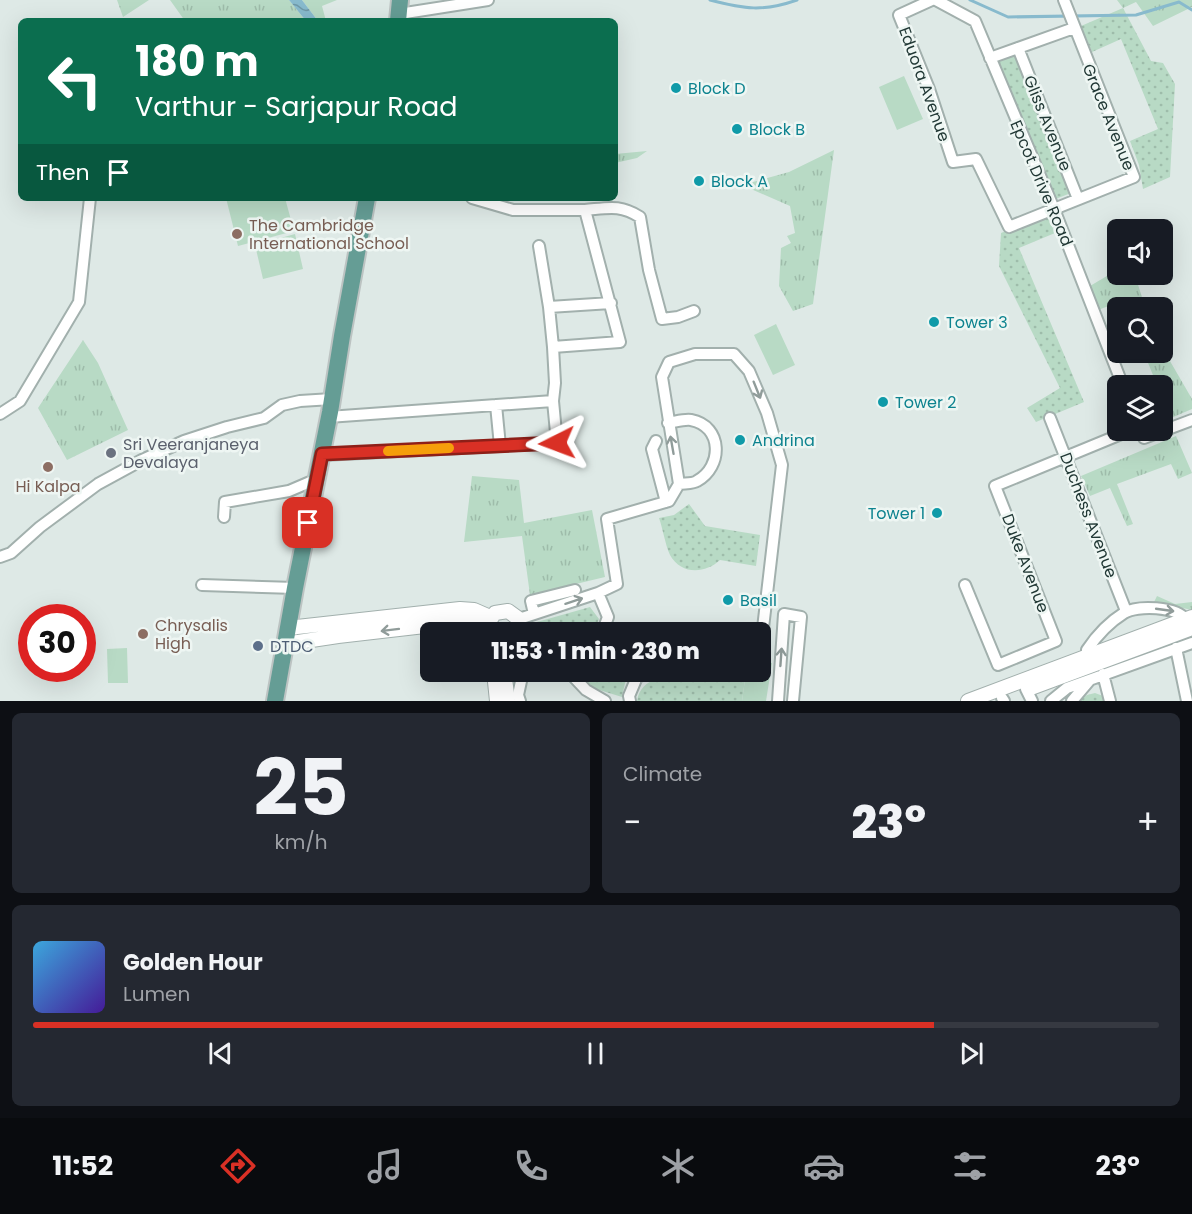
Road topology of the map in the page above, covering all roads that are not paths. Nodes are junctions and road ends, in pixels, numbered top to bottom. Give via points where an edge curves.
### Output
1 (488, 0) edge
2 (934, 0) edge
3 (1064, 0) edge
4 (399, 12) edge
5 (899, 15) joint
6 (1074, 28) junction
7 (1018, 48) junction
8 (990, 58) junction
9 (1078, 199) junction
10 (90, 201) edge
11 (367, 201) edge
12 (482, 201) edge
13 (1054, 209) junction
14 (585, 210) junction
15 (539, 246) dead end
16 (610, 303) junction
17 (549, 307) junction
18 (693, 311) dead end
19 (553, 347) junction
20 (1119, 375) edge
21 (332, 399) junction
22 (553, 401) junction
23 (496, 405) junction
24 (0, 414) edge
25 (328, 417) junction
26 (1050, 418) dead end
27 (1192, 420) edge
28 (668, 423) junction
29 (1173, 427) edge
30 (1107, 440) edge
31 (656, 441) dead end
32 (500, 446) junction
33 (322, 454) junction
34 (1066, 457) junction
35 (316, 479) junction
36 (679, 484) junction
37 (666, 502) junction
38 (224, 517) dead end
39 (0, 557) edge
40 (202, 585) dead end
41 (965, 585) dead end
42 (295, 588) junction
43 (575, 590) dead end
44 (598, 593) junction
45 (1126, 611) junction
46 (534, 614) junction
47 (452, 622) edge
48 (472, 622) edge
49 (492, 622) edge
50 (516, 622) edge
51 (524, 622) edge
52 (606, 622) edge
53 (764, 622) edge
54 (420, 624) edge
55 (1191, 627) edge
56 (287, 636) junction
57 (1176, 648) junction
58 (1090, 660) junction
59 (1103, 674) junction
60 (1089, 681) junction
61 (495, 682) edge
62 (505, 682) edge
63 (521, 682) edge
64 (578, 682) edge
65 (635, 682) edge
66 (1026, 690) edge
67 (1000, 697) edge
68 (274, 701) edge
69 (497, 701) edge
70 (508, 701) edge
71 (520, 701) edge
72 (604, 701) edge
73 (630, 701) edge
74 (778, 701) edge
75 (793, 701) edge
76 (968, 701) edge
77 (1051, 701) edge
78 (1072, 701) edge
79 (1110, 701) edge
80 (1187, 701) edge

1 - 4 street
2 - 5 street, Epcot Drive Road
2 - 8 street, Epcot Drive Road via 975,21
3 - 6 street, Grace Avenue
5 - 13 street, Eduora Avenue via 953,162 976,159 1009,227
6 - 7 street
6 - 9 street, Grace Avenue via 1134,177
7 - 8 street
7 - 9 street, Gliss Avenue
8 - 13 street, Epcot Drive Road
9 - 13 street
10 - 24 street via 80,302 20,401
11 - 21 main road
12 - 14 street via 513,210
13 - 20 street, Epcot Drive Road
14 - 16 street
14 - 18 street via 616,207 640,217 662,319
15 - 17 street
16 - 17 street
16 - 19 street via 620,342
17 - 19 street
19 - 22 street
21 - 25 main road
21 - 39 street via 282,405 264,418 184,441 142,460 98,484 11,553
22 - 23 street
22 - 32 street via 557,443
23 - 25 street
23 - 32 street
25 - 33 main road
26 - 34 street, Duchess Avenue
27 - 29 street
36 -> 28 street
28 - 36 street via 689,420 703,424 717,446 716,460 708,472 697,482
28 -> 53 street via 662,377 669,362 695,354 734,354 749,370 782,465
30 - 34 street
31 - 37 street via 652,449
32 - 33 street
33 - 35 main road
34 - 41 street, Duke Avenue via 995,486 1056,641 998,665
34 - 45 street, Duchess Avenue
35 - 38 street via 289,491 225,502
35 - 42 main road
36 - 37 street
37 - 44 street via 607,519 617,584
40 - 42 street
42 - 56 main road
43 - 46 street via 531,601
46 -> 44 street
44 - 52 street via 608,617
45 -> 55 street via 1164,608 1182,614
45 - 58 street via 1100,631 1087,650
46 - 51 street
47 - 48 street
49 - 50 street via 498,611 508,611
54 - 56 street
55 - 57 street
55 - 58 street
56 - 68 main road
57 - 59 street
57 - 80 street
58 - 66 street
59 - 60 street
59 - 79 street
60 - 77 street via 1067,688
60 - 78 street
61 - 69 street
62 - 70 street
63 - 71 street
64 - 72 street
65 - 73 street
66 - 67 street
67 - 76 street
74 -> 75 street via 784,614 801,617

